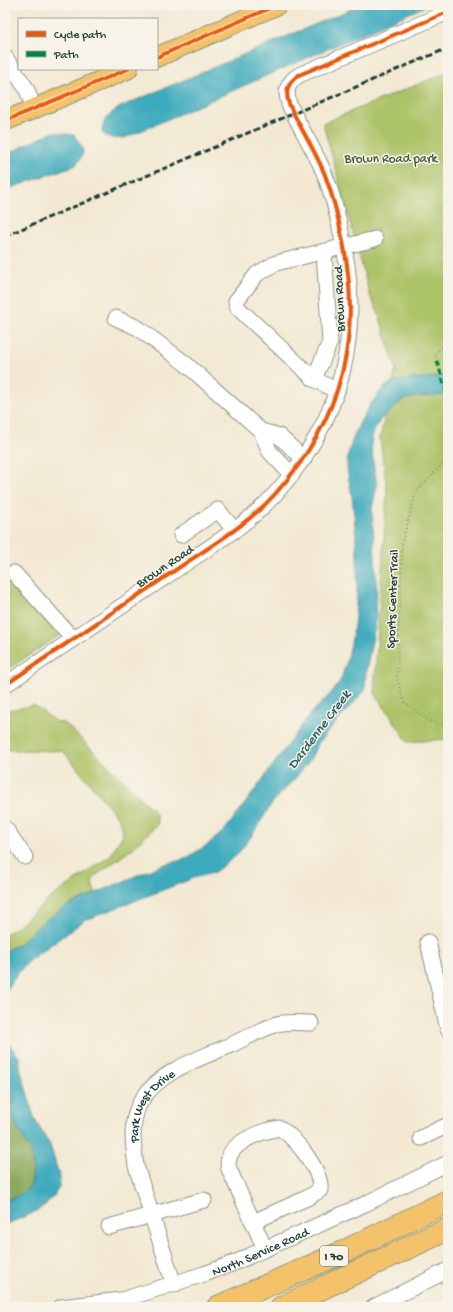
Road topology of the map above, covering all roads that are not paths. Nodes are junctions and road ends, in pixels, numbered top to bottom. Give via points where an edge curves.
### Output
1 (277, 5) edge
2 (448, 12) edge
3 (5, 57) edge
4 (158, 57) edge
5 (126, 70) edge
6 (34, 108) junction
7 (5, 121) edge
8 (375, 239) dead end
9 (344, 247) junction
10 (324, 252) junction
11 (116, 318) dead end
12 (314, 379) junction
13 (337, 390) junction
14 (261, 431) junction
15 (304, 459) junction
16 (292, 474) junction
17 (234, 530) junction
18 (181, 535) dead end
19 (14, 573) dead end
20 (73, 639) junction
21 (5, 685) edge
22 (5, 828) edge
23 (25, 857) dead end
24 (428, 942) dead end
25 (444, 999) edge
26 (311, 1023) dead end
27 (448, 1029) edge
28 (448, 1125) edge
29 (421, 1138) dead end
30 (448, 1163) edge
31 (204, 1200) dead end
32 (448, 1201) edge
33 (152, 1216) junction
34 (253, 1222) junction
35 (109, 1227) dead end
36 (448, 1229) edge
37 (265, 1249) junction
38 (448, 1270) edge
39 (174, 1285) junction
40 (379, 1306) edge
41 (61, 1307) edge
42 (218, 1307) edge
43 (282, 1307) edge

1 - 4 main road
2 - 9 street, Brown Road via 299,75 291,80 287,88 289,104 325,176
3 - 6 street via 26,88
5 - 6 main road
6 - 7 main road
8 - 9 street
9 - 10 street
9 - 13 street, Brown Road via 351,312 344,371
10 - 12 street via 330,342
10 - 12 street via 276,264 257,274 236,301 238,308
11 - 14 street via 138,328 180,359
12 - 13 street
13 - 15 street, Brown Road via 318,436
14 - 15 street via 278,436
14 - 16 street via 270,452
15 - 16 street, Brown Road
16 - 17 street, Brown Road via 275,494
17 - 18 street via 218,510
17 - 20 street, Brown Road
19 - 20 street
20 - 21 street, Brown Road
22 - 23 street
24 - 25 street
25 - 27 street
26 - 33 street, Park West Drive via 279,1023 178,1068 142,1098 136,1113 133,1148
28 - 29 street
30 - 37 street, North Service Road
31 - 33 street
32 - 42 highway, I 70
33 - 35 street
33 - 39 street, Park West Drive
34 - 34 street via 227,1162 229,1156 244,1142 280,1128 290,1134 303,1149 318,1178 320,1190
34 - 37 street
36 - 43 highway, I 70
37 - 39 street, North Service Road
38 - 40 street
39 - 41 street, North Service Road via 122,1300

